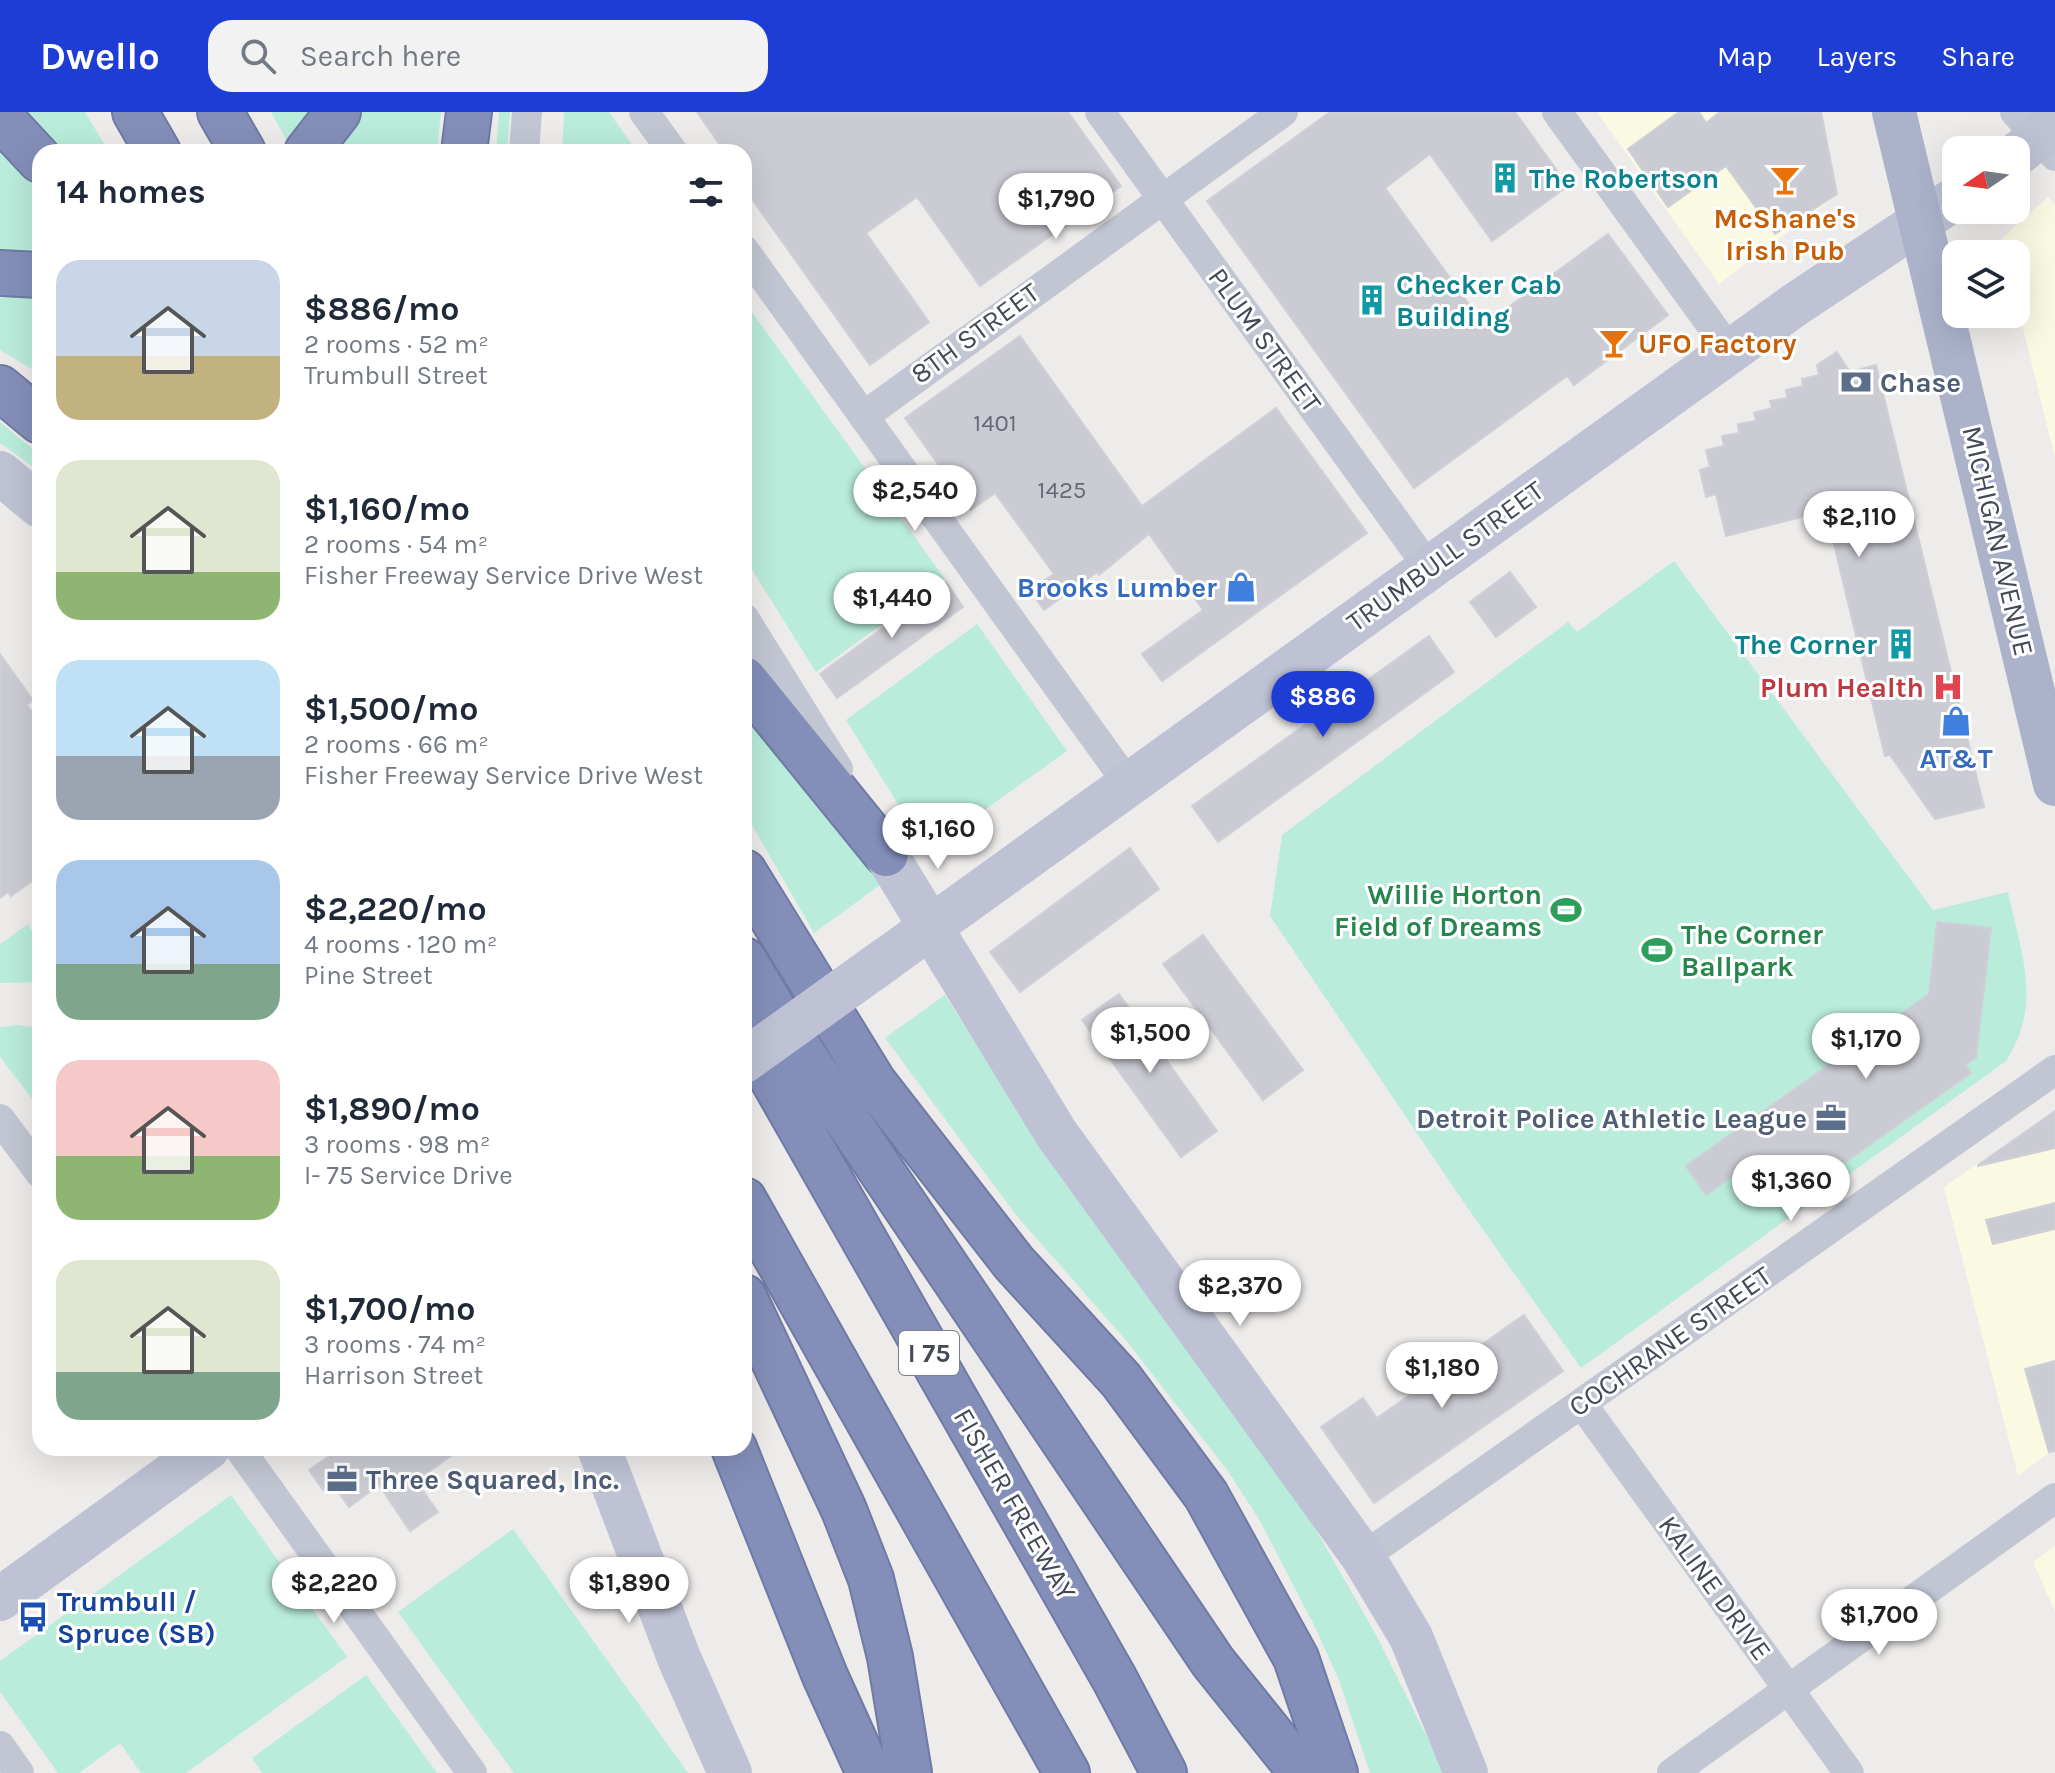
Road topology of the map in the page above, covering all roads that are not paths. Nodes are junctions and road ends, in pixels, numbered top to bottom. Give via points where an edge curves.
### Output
1 (135, 112) edge
2 (220, 112) edge
3 (338, 112) edge
4 (527, 112) edge
5 (644, 112) edge
6 (1100, 112) edge
7 (1283, 112) edge
8 (1557, 112) edge
9 (1894, 112) edge
10 (0, 117) edge
11 (153, 144) edge
12 (238, 144) edge
13 (313, 144) edge
14 (525, 144) edge
15 (667, 144) edge
16 (32, 151) edge
17 (1162, 197) junction
18 (1942, 208) edge
19 (1921, 223) junction
20 (752, 261) edge
21 (1730, 351) junction
22 (0, 369) edge
23 (32, 383) edge
24 (0, 388) edge
25 (32, 414) edge
26 (864, 416) junction
27 (0, 473) edge
28 (32, 499) edge
29 (1429, 568) junction
30 (752, 631) edge
31 (752, 689) edge
32 (2046, 700) edge
33 (2055, 784) edge
34 (1129, 785) junction
35 (886, 854) junction
36 (752, 885) edge
37 (932, 925) junction
38 (752, 973) edge
39 (752, 1043) edge
40 (752, 1055) edge
41 (2055, 1070) edge
42 (0, 1119) edge
43 (32, 1162) edge
44 (752, 1214) edge
45 (752, 1314) edge
46 (1582, 1404) junction
47 (197, 1456) edge
48 (245, 1456) edge
49 (602, 1456) edge
50 (737, 1456) edge
51 (2055, 1498) edge
52 (1363, 1557) junction
53 (0, 1599) edge
54 (1114, 1678) junction
55 (1788, 1689) junction
56 (0, 1746) edge
57 (1289, 1758) edge
58 (19, 1773) edge
59 (472, 1773) edge
60 (730, 1773) edge
61 (869, 1773) edge
62 (909, 1773) edge
63 (1067, 1773) edge
64 (1164, 1773) edge
65 (1180, 1773) edge
66 (1335, 1773) edge
67 (1466, 1773) edge
68 (1672, 1773) edge
69 (1849, 1773) edge

1 - 11 highway
2 - 12 highway
3 - 13 highway
4 - 14 street
5 - 15 street
6 - 17 street, PLUM STREET
7 - 17 street, 8TH STREET
8 - 21 street
9 - 19 main road, MICHIGAN AVENUE
10 - 16 highway
17 - 26 street, 8TH STREET
17 - 29 street, PLUM STREET
18 - 19 street, TRUMBULL STREET
19 - 21 street, TRUMBULL STREET
19 - 32 main road, MICHIGAN AVENUE
20 - 26 street
21 - 29 street, TRUMBULL STREET
22 - 23 highway
24 - 25 highway
26 - 34 street
27 - 28 street
29 - 34 street, TRUMBULL STREET
30 - 35 street
31 - 35 highway
32 - 33 main road, MICHIGAN AVENUE
34 - 37 street, TRUMBULL STREET
35 - 37 street
36 - 66 highway via 848,1045 908,1129 1014,1263 1121,1380 1206,1495 1296,1658
37 - 40 street, TRUMBULL STREET, bridge
37 - 52 street via 1056,1133
38 - 57 highway via 1213,1662
39 - 54 highway, FISHER FREEWAY / I 75
41 - 46 street, COCHRANE STREET
42 - 43 street
44 - 63 highway
45 - 62 highway via 871,1579
46 - 52 street, COCHRANE STREET
46 - 55 street, KALINE DRIVE
47 - 53 street
48 - 59 street
49 - 60 street via 679,1658
50 - 61 highway
51 - 55 street
52 - 67 street via 1411,1637
54 - 64 highway, FISHER FREEWAY / I 75
54 - 65 highway
55 - 68 street
55 - 69 street, KALINE DRIVE
56 - 58 street

